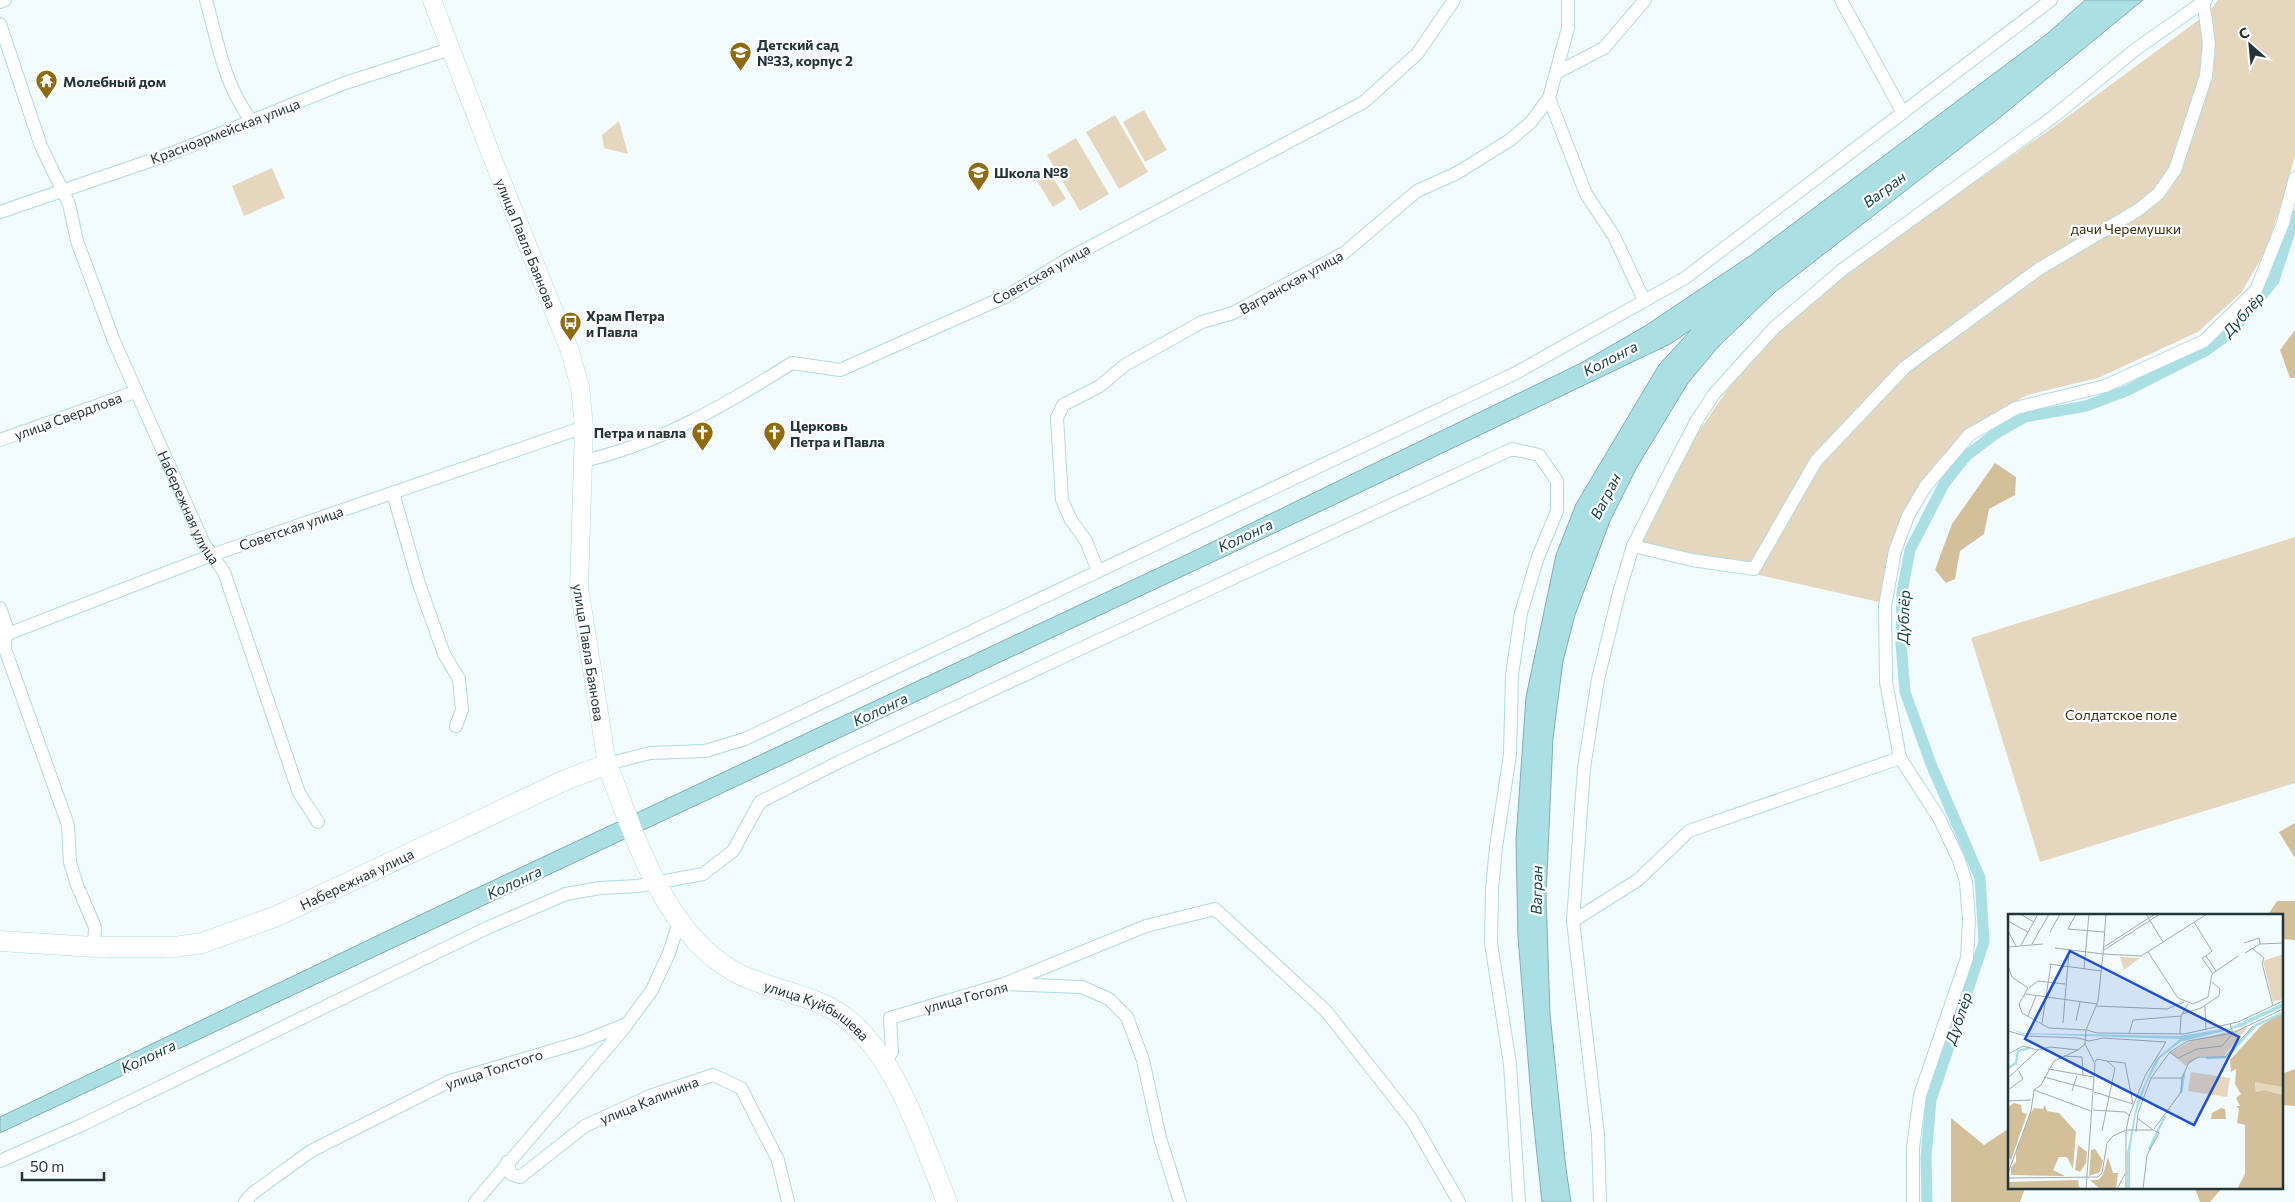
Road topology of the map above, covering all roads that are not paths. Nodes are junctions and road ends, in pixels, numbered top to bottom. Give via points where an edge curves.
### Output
1 (5, 0) edge
2 (206, 0) edge
3 (432, 0) edge
4 (1454, 0) edge
5 (1568, 0) edge
6 (1645, 0) edge
7 (1841, 0) edge
8 (2051, 0) edge
9 (2204, 0) edge
10 (0, 2) edge
11 (0, 24) edge
12 (450, 49) junction
13 (1556, 73) junction
14 (1549, 98) junction
15 (1903, 113) junction
16 (252, 122) junction
17 (2295, 178) edge
18 (62, 191) junction
19 (0, 212) edge
20 (1644, 300) junction
21 (135, 392) junction
22 (584, 427) junction
23 (0, 440) edge
24 (583, 461) junction
25 (393, 494) junction
26 (1633, 546) junction
27 (212, 555) junction
28 (1098, 571) junction
29 (0, 608) edge
30 (3, 636) edge
31 (456, 726) dead end
32 (1900, 758) junction
33 (607, 764) junction
34 (318, 822) dead end
35 (656, 883) junction
36 (679, 922) junction
37 (1573, 922) junction
38 (0, 941) edge
39 (94, 947) junction
40 (1004, 984) junction
41 (627, 1024) junction
42 (884, 1062) junction
43 (0, 1160) edge
44 (507, 1162) junction
45 (245, 1202) edge
46 (474, 1202) edge
47 (788, 1202) edge
48 (947, 1202) edge
49 (1180, 1202) edge
50 (1459, 1202) edge
51 (1519, 1202) edge
52 (1600, 1202) edge
53 (1913, 1202) edge

1 - 10 street
2 - 16 street via 220,60 241,107
3 - 12 main road, улица Павла Баянова
4 - 24 street, Советская улица via 1417,54 1364,102 1071,257 1009,295 840,370 792,363 715,411 630,448
5 - 13 street via 1568,28
6 - 13 street via 1604,48
7 - 15 street
8 - 15 street
9 - 26 street via 2136,49 2053,116 1842,270 1774,328 1714,394 1697,420
9 - 26 street via 2208,43 2206,76 2174,170 2158,194 2138,210 2039,268 1904,368 1816,461 1754,569 1692,560
11 - 18 street, Набережная улица via 41,146
12 - 16 street, Красноармейская улица via 345,83
12 - 22 main road, улица Павла Баянова via 570,351 580,387
13 - 14 street
14 - 20 street via 1586,194 1614,236
14 - 28 street, Вагранская улица via 1531,122 1510,140 1457,173 1417,192 1344,253 1233,313 1202,322 1125,365 1100,386 1063,405 1057,418 1062,500 1086,541
15 - 20 street via 1685,278
16 - 18 street, Красноармейская улица
17 - 32 street via 2283,223 2256,290 2204,340 2105,386 2016,408 1969,435 1925,487 1908,516 1895,551 1885,606 1886,682
18 - 19 street, Красноармейская улица
18 - 21 street, Набережная улица via 69,204 77,241
20 - 28 street via 1514,374
21 - 23 street, улица Свердлова
21 - 27 street, Набережная улица via 204,544
22 - 24 main road, улица Павла Баянова
22 - 25 street, Советская улица
24 - 33 main road, улица Павла Баянова via 579,586
25 - 27 street, Советская улица
25 - 31 street via 419,584 444,654 459,679 462,710
26 - 37 street via 1598,679 1584,768
27 - 30 street, Советская улица
27 - 34 street, Набережная улица via 224,572 300,793
28 - 33 street via 745,740 705,751 650,753
29 - 30 street via 6,625
30 - 39 street via 68,825 70,862 95,927
32 - 37 street via 1689,831 1638,880
32 - 53 street via 1939,818 1959,860 1966,882 1969,920 1967,958 1920,1095 1912,1148
33 - 35 highway, улица Куйбышева
33 - 39 highway, Набережная улица via 563,781 252,927 202,943 174,947
35 - 36 highway, улица Куйбышева
35 - 43 street via 600,888 557,898 487,928 84,1124
35 - 51 street via 703,874 734,851 760,802 839,762 1512,449 1539,455 1557,481 1557,511 1538,557 1521,613 1512,676 1510,754 1496,847 1491,925 1510,1064
36 - 41 street via 652,990
36 - 42 highway, улица Куйбышева via 707,952 735,972 822,1005 851,1022
37 - 52 street via 1598,1135
38 - 39 highway, Набережная улица
40 - 42 street, улица Гоголя via 890,1018 892,1052
40 - 49 street, улица Гоголя via 1082,987 1109,999 1127,1017 1144,1060 1160,1138
40 - 50 street via 1146,926 1215,909 1326,1011 1412,1120
41 - 44 street
41 - 45 street, улица Толстого via 581,1042 450,1081 312,1150
42 - 48 highway, улица Куйбышева via 912,1118
44 - 46 street
44 - 47 street, улица Калинина via 511,1174 520,1177 586,1126 650,1096 712,1075 741,1088 778,1160

